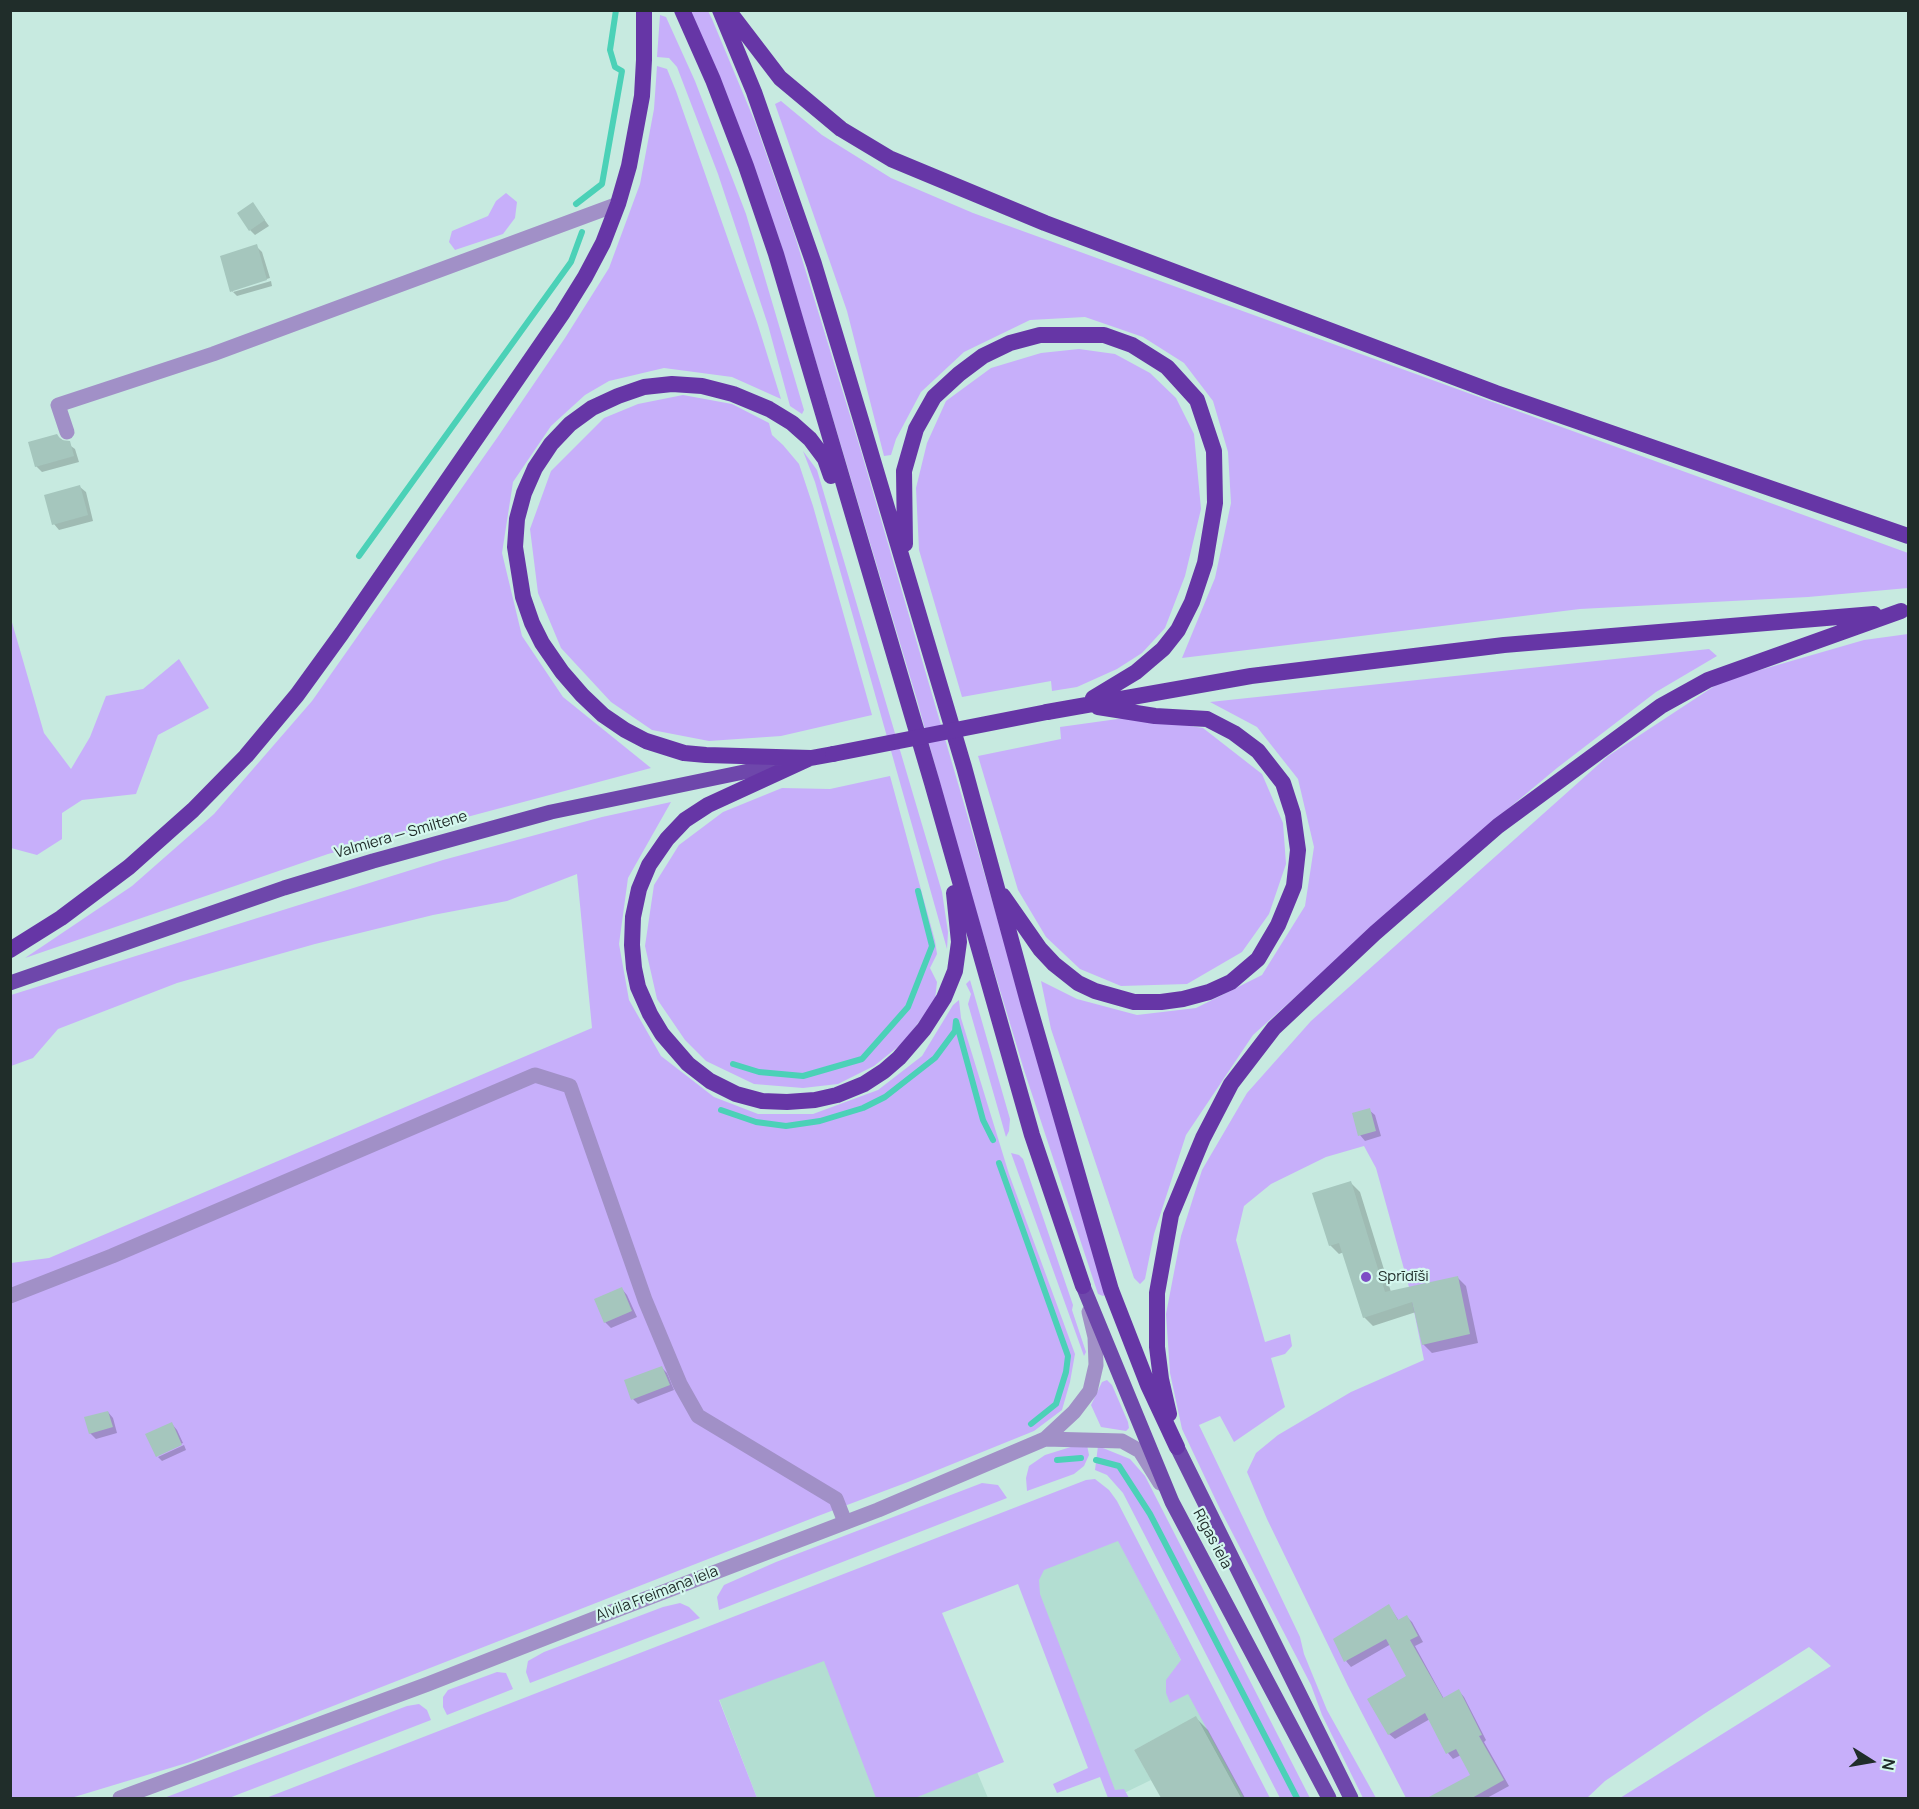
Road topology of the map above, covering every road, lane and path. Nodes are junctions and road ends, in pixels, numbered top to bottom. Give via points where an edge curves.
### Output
1 (644, 10) edge
2 (682, 10) edge
3 (720, 10) edge
4 (728, 10) edge
5 (618, 204) junction
6 (67, 432) dead end
7 (1908, 536) edge
8 (905, 566) junction
9 (1905, 611) edge
10 (885, 623) junction
11 (1082, 705) junction
12 (811, 758) junction
13 (932, 783) junction
14 (996, 886) junction
15 (10, 950) edge
16 (10, 983) edge
17 (1083, 1286) junction
18 (10, 1296) edge
19 (1045, 1439) junction
20 (1177, 1447) junction
21 (1172, 1502) junction
22 (845, 1522) junction
23 (120, 1798) edge
24 (1329, 1798) edge
25 (1351, 1798) edge

1 - 5 highway via 642,96
2 - 10 highway via 713,80 776,254
3 - 8 highway via 754,92 813,264
4 - 7 highway via 780,78 841,129 891,159 1046,223 1496,393
5 - 6 street via 213,354 58,405
5 - 15 highway via 603,243 562,314 297,695 246,756 129,867
8 - 11 highway via 904,471 916,429 934,397 959,374 983,356 1040,335 1104,335 1132,345 1167,367 1197,400 1214,451 1215,503 1205,563 1192,602 1163,649 1136,672
8 - 14 highway
9 - 11 highway via 1504,645 1251,676
9 - 20 highway via 1708,680 1661,706 1498,826 1274,1028 1231,1084 1203,1137 1171,1215 1157,1293 1156,1347
10 - 12 highway via 825,459 792,423 751,400 702,386 644,387 592,408 570,424 535,468 517,519 517,572 542,643 582,695 625,730 665,748 706,755
10 - 13 highway
11 - 12 highway, bridge
11 - 14 highway via 1207,719 1258,751 1283,783 1298,850 1294,886 1278,925 1258,959 1231,982 1183,999 1134,1002 1095,992 1054,964
12 - 13 highway via 685,820 649,865 633,916 632,945 638,987 662,1034 688,1064 710,1081 762,1101 815,1100 864,1084 899,1058 944,998 955,971 959,942 957,911
12 - 16 main road, Valmiera — Smiltene via 551,812 373,861
13 - 17 highway via 1032,1135
14 - 20 highway via 1111,1290
17 - 19 street via 1095,1337 1096,1365 1090,1391
17 - 21 main road, Rīgas iela
18 - 22 street via 535,1075 570,1086 645,1300 680,1384 698,1416 836,1499
19 - 21 street, Alvila Freimaņa iela via 1122,1441 1140,1451
19 - 22 street, Alvila Freimaņa iela
20 - 25 main road, Rīgas iela
21 - 24 main road, Rīgas iela
22 - 23 street, Alvila Freimaņa iela via 428,1684

